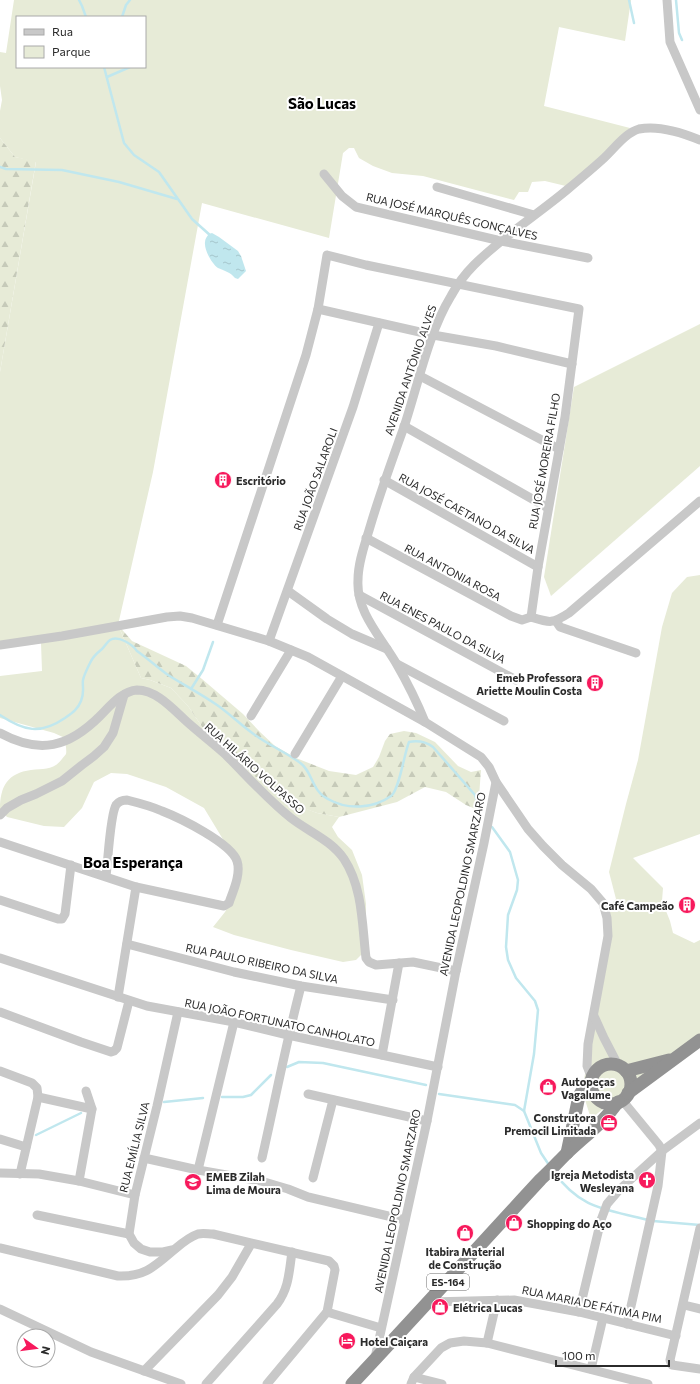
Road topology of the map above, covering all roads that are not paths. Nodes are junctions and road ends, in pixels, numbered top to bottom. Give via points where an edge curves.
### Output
1 (667, 0) edge
2 (700, 110) edge
3 (700, 140) edge
4 (324, 174) dead end
5 (437, 187) dead end
6 (534, 215) junction
7 (502, 241) junction
8 (588, 258) dead end
9 (458, 285) junction
10 (318, 309) junction
11 (379, 322) junction
12 (433, 335) junction
13 (572, 364) junction
14 (420, 376) junction
15 (404, 426) junction
16 (559, 450) junction
17 (384, 480) junction
18 (700, 501) edge
19 (548, 508) junction
20 (366, 538) junction
21 (538, 567) junction
22 (288, 591) junction
23 (359, 595) junction
24 (531, 617) junction
25 (556, 621) junction
26 (217, 625) junction
27 (269, 641) junction
28 (0, 644) edge
29 (291, 650) junction
30 (388, 650) junction
31 (636, 653) dead end
32 (396, 664) junction
33 (342, 676) junction
34 (516, 680) dead end
35 (124, 695) junction
36 (251, 716) dead end
37 (504, 721) dead end
38 (425, 722) junction
39 (0, 733) edge
40 (295, 754) dead end
41 (496, 782) junction
42 (0, 815) edge
43 (0, 842) edge
44 (71, 865) junction
45 (106, 876) junction
46 (136, 887) junction
47 (0, 900) edge
48 (126, 944) junction
49 (0, 958) edge
50 (400, 963) junction
51 (456, 971) junction
52 (300, 986) junction
53 (118, 997) junction
54 (393, 1000) junction
55 (129, 1001) junction
56 (0, 1012) edge
57 (178, 1012) junction
58 (594, 1016) junction
59 (234, 1022) junction
60 (288, 1035) junction
61 (700, 1040) edge
62 (382, 1056) junction
63 (677, 1058) junction
64 (438, 1068) junction
65 (622, 1068) junction
66 (0, 1071) edge
67 (592, 1080) junction
68 (86, 1091) dead end
69 (308, 1094) dead end
70 (38, 1097) junction
71 (623, 1098) junction
72 (333, 1100) junction
73 (92, 1109) junction
74 (427, 1121) junction
75 (700, 1123) edge
76 (0, 1139) edge
77 (26, 1148) junction
78 (662, 1151) junction
79 (563, 1157) junction
80 (144, 1158) junction
81 (262, 1158) dead end
82 (198, 1170) junction
83 (0, 1173) edge
84 (20, 1174) junction
85 (313, 1178) dead end
86 (79, 1181) junction
87 (135, 1195) junction
88 (37, 1215) dead end
89 (405, 1220) junction
90 (700, 1229) edge
91 (129, 1234) junction
92 (251, 1244) junction
93 (4, 1249) edge
94 (175, 1249) junction
95 (292, 1252) junction
96 (497, 1300) junction
97 (430, 1302) junction
98 (684, 1305) junction
99 (0, 1308) edge
100 (700, 1309) edge
101 (327, 1312) junction
102 (579, 1312) junction
103 (603, 1318) junction
104 (627, 1324) junction
105 (381, 1328) junction
106 (676, 1336) junction
107 (487, 1343) junction
108 (375, 1360) junction
109 (591, 1369) junction
110 (700, 1369) edge
111 (144, 1371) junction
112 (412, 1380) edge
113 (181, 1384) edge
114 (206, 1384) edge
115 (266, 1384) edge
116 (352, 1384) edge
117 (442, 1384) edge
118 (648, 1384) edge

1 - 2 street via 670,42
3 - 6 street, AVENIDA ANTÔNIO ALVES via 661,129 631,133 566,191
4 - 7 street, RUA JOSÉ MARQUÊS GONÇALVES via 342,196 356,207
5 - 6 street
6 - 7 street, AVENIDA ANTÔNIO ALVES
7 - 8 street, RUA JOSÉ MARQUÊS GONÇALVES
7 - 9 street, AVENIDA ANTÔNIO ALVES via 473,266
9 - 10 street via 327,255
9 - 12 street, AVENIDA ANTÔNIO ALVES via 444,308
9 - 13 street, RUA JOSÉ MOREIRA FILHO via 579,309
10 - 11 street
10 - 26 street via 306,355
11 - 12 street
11 - 22 street, RUA JOÃO SALAROLI via 353,408
12 - 13 street via 496,346
12 - 14 street, AVENIDA ANTÔNIO ALVES
13 - 16 street, RUA JOSÉ MOREIRA FILHO
14 - 15 street, AVENIDA ANTÔNIO ALVES
14 - 16 street
15 - 17 street, AVENIDA ANTÔNIO ALVES
15 - 19 street
16 - 19 street, RUA JOSÉ MOREIRA FILHO
17 - 20 street, AVENIDA ANTÔNIO ALVES
17 - 21 street, RUA JOSÉ CAETANO DA SILVA
18 - 25 street via 569,613
19 - 21 street, RUA JOSÉ MOREIRA FILHO
20 - 23 street, AVENIDA ANTÔNIO ALVES via 360,561
20 - 24 street, RUA ANTONIA ROSA via 511,616 522,620
21 - 24 street, RUA JOSÉ MOREIRA FILHO
22 - 27 street, RUA JOÃO SALAROLI
22 - 30 street via 352,634
23 - 30 street, AVENIDA ANTÔNIO ALVES via 370,624
23 - 34 street, RUA ENES PAULO DA SILVA
24 - 25 street, RUA ANTONIA ROSA via 545,622
25 - 31 street via 560,627
26 - 27 street, AVENIDA LEOPOLDINO SMARZARO
26 - 28 street, AVENIDA LEOPOLDINO SMARZARO via 180,616 167,616 62,636
27 - 29 street, AVENIDA LEOPOLDINO SMARZARO
29 - 33 street, AVENIDA LEOPOLDINO SMARZARO
29 - 36 street
30 - 32 street, AVENIDA ANTÔNIO ALVES
32 - 37 street
32 - 38 street, AVENIDA ANTÔNIO ALVES via 414,694
33 - 38 street, AVENIDA LEOPOLDINO SMARZARO
33 - 40 street
35 - 39 street, RUA HILÁRIO VOLPASSO via 86,729 62,743 36,745 19,742
35 - 42 street via 113,733 104,747 62,782 21,800
35 - 50 street, RUA HILÁRIO VOLPASSO via 136,690 158,697 293,819 330,844 344,860 360,901 366,958 376,965
38 - 41 street, AVENIDA LEOPOLDINO SMARZARO via 481,758 489,767
41 - 51 street, AVENIDA LEOPOLDINO SMARZARO
41 - 58 street via 528,829 543,846 603,903 608,936
43 - 44 street
44 - 45 street
44 - 47 street via 65,914 62,919
45 - 46 street
45 - 46 street via 113,814 122,800 160,810 212,837 230,851 238,863 230,900 224,906
46 - 48 street
48 - 52 street, RUA PAULO RIBEIRO DA SILVA
48 - 53 street
49 - 53 street, RUA JOÃO FORTUNATO CANHOLATO
50 - 51 street, RUA HILÁRIO VOLPASSO via 413,962
50 - 54 street
51 - 64 street, AVENIDA LEOPOLDINO SMARZARO
52 - 54 street, RUA PAULO RIBEIRO DA SILVA
52 - 60 street
53 - 55 street, RUA JOÃO FORTUNATO CANHOLATO
54 - 62 street
55 - 56 street via 117,1048 111,1052
55 - 57 street, RUA JOÃO FORTUNATO CANHOLATO
57 - 59 street, RUA JOÃO FORTUNATO CANHOLATO
57 - 80 street, RUA EMÍLIA SILVA
58 - 65 street
58 - 67 street via 587,1056 587,1066
59 - 60 street, RUA JOÃO FORTUNATO CANHOLATO
59 - 82 street
60 - 62 street, RUA JOÃO FORTUNATO CANHOLATO
60 - 81 street
61 - 63 highway, ES-164
62 - 64 street, RUA JOÃO FORTUNATO CANHOLATO
63 - 65 highway, ES-164
63 - 71 highway, ES-164
64 - 74 street, AVENIDA LEOPOLDINO SMARZARO
65 - 67 highway, ES-164 via 609,1064 600,1067
65 - 71 highway via 631,1084
66 - 70 street via 36,1086
67 - 71 highway via 594,1092 600,1100 608,1103
67 - 79 highway, ES-164 via 580,1096
68 - 73 street
69 - 72 street
70 - 73 street
70 - 77 street
71 - 78 street
71 - 79 highway, ES-164 via 595,1130
72 - 74 street
72 - 85 street
73 - 86 street
74 - 89 street, AVENIDA LEOPOLDINO SMARZARO
75 - 78 street
76 - 77 street
77 - 84 street
78 - 102 street via 619,1190 604,1210
78 - 104 street via 660,1173
79 - 97 highway, ES-164
80 - 82 street
80 - 87 street, RUA EMÍLIA SILVA
82 - 89 street via 261,1181 308,1197
83 - 84 street
84 - 86 street via 40,1174
86 - 87 street
87 - 91 street, RUA EMÍLIA SILVA
88 - 91 street
89 - 105 street, AVENIDA LEOPOLDINO SMARZARO
90 - 98 street
91 - 94 street via 141,1249 150,1252
92 - 94 street via 213,1234 200,1234 188,1238
92 - 95 street
92 - 111 street via 218,1295
93 - 94 street via 118,1276 132,1276 152,1268
95 - 101 street via 329,1261 334,1266
95 - 114 street via 284,1294
96 - 97 street, RUA MARIA DE FÁTIMA PIM
96 - 102 street, RUA MARIA DE FÁTIMA PIM via 514,1300
96 - 107 street
97 - 108 highway, ES-164
98 - 100 street
98 - 106 street
99 - 111 street via 91,1352
101 - 105 street
101 - 115 street
102 - 103 street, RUA MARIA DE FÁTIMA PIM
103 - 104 street, RUA MARIA DE FÁTIMA PIM
103 - 109 street
104 - 106 street, RUA MARIA DE FÁTIMA PIM
105 - 108 street, AVENIDA LEOPOLDINO SMARZARO
106 - 110 street via 670,1360 672,1365
107 - 109 street
107 - 112 street via 450,1343 441,1348
108 - 116 highway, ES-164
109 - 118 street
111 - 113 street
112 - 117 street

